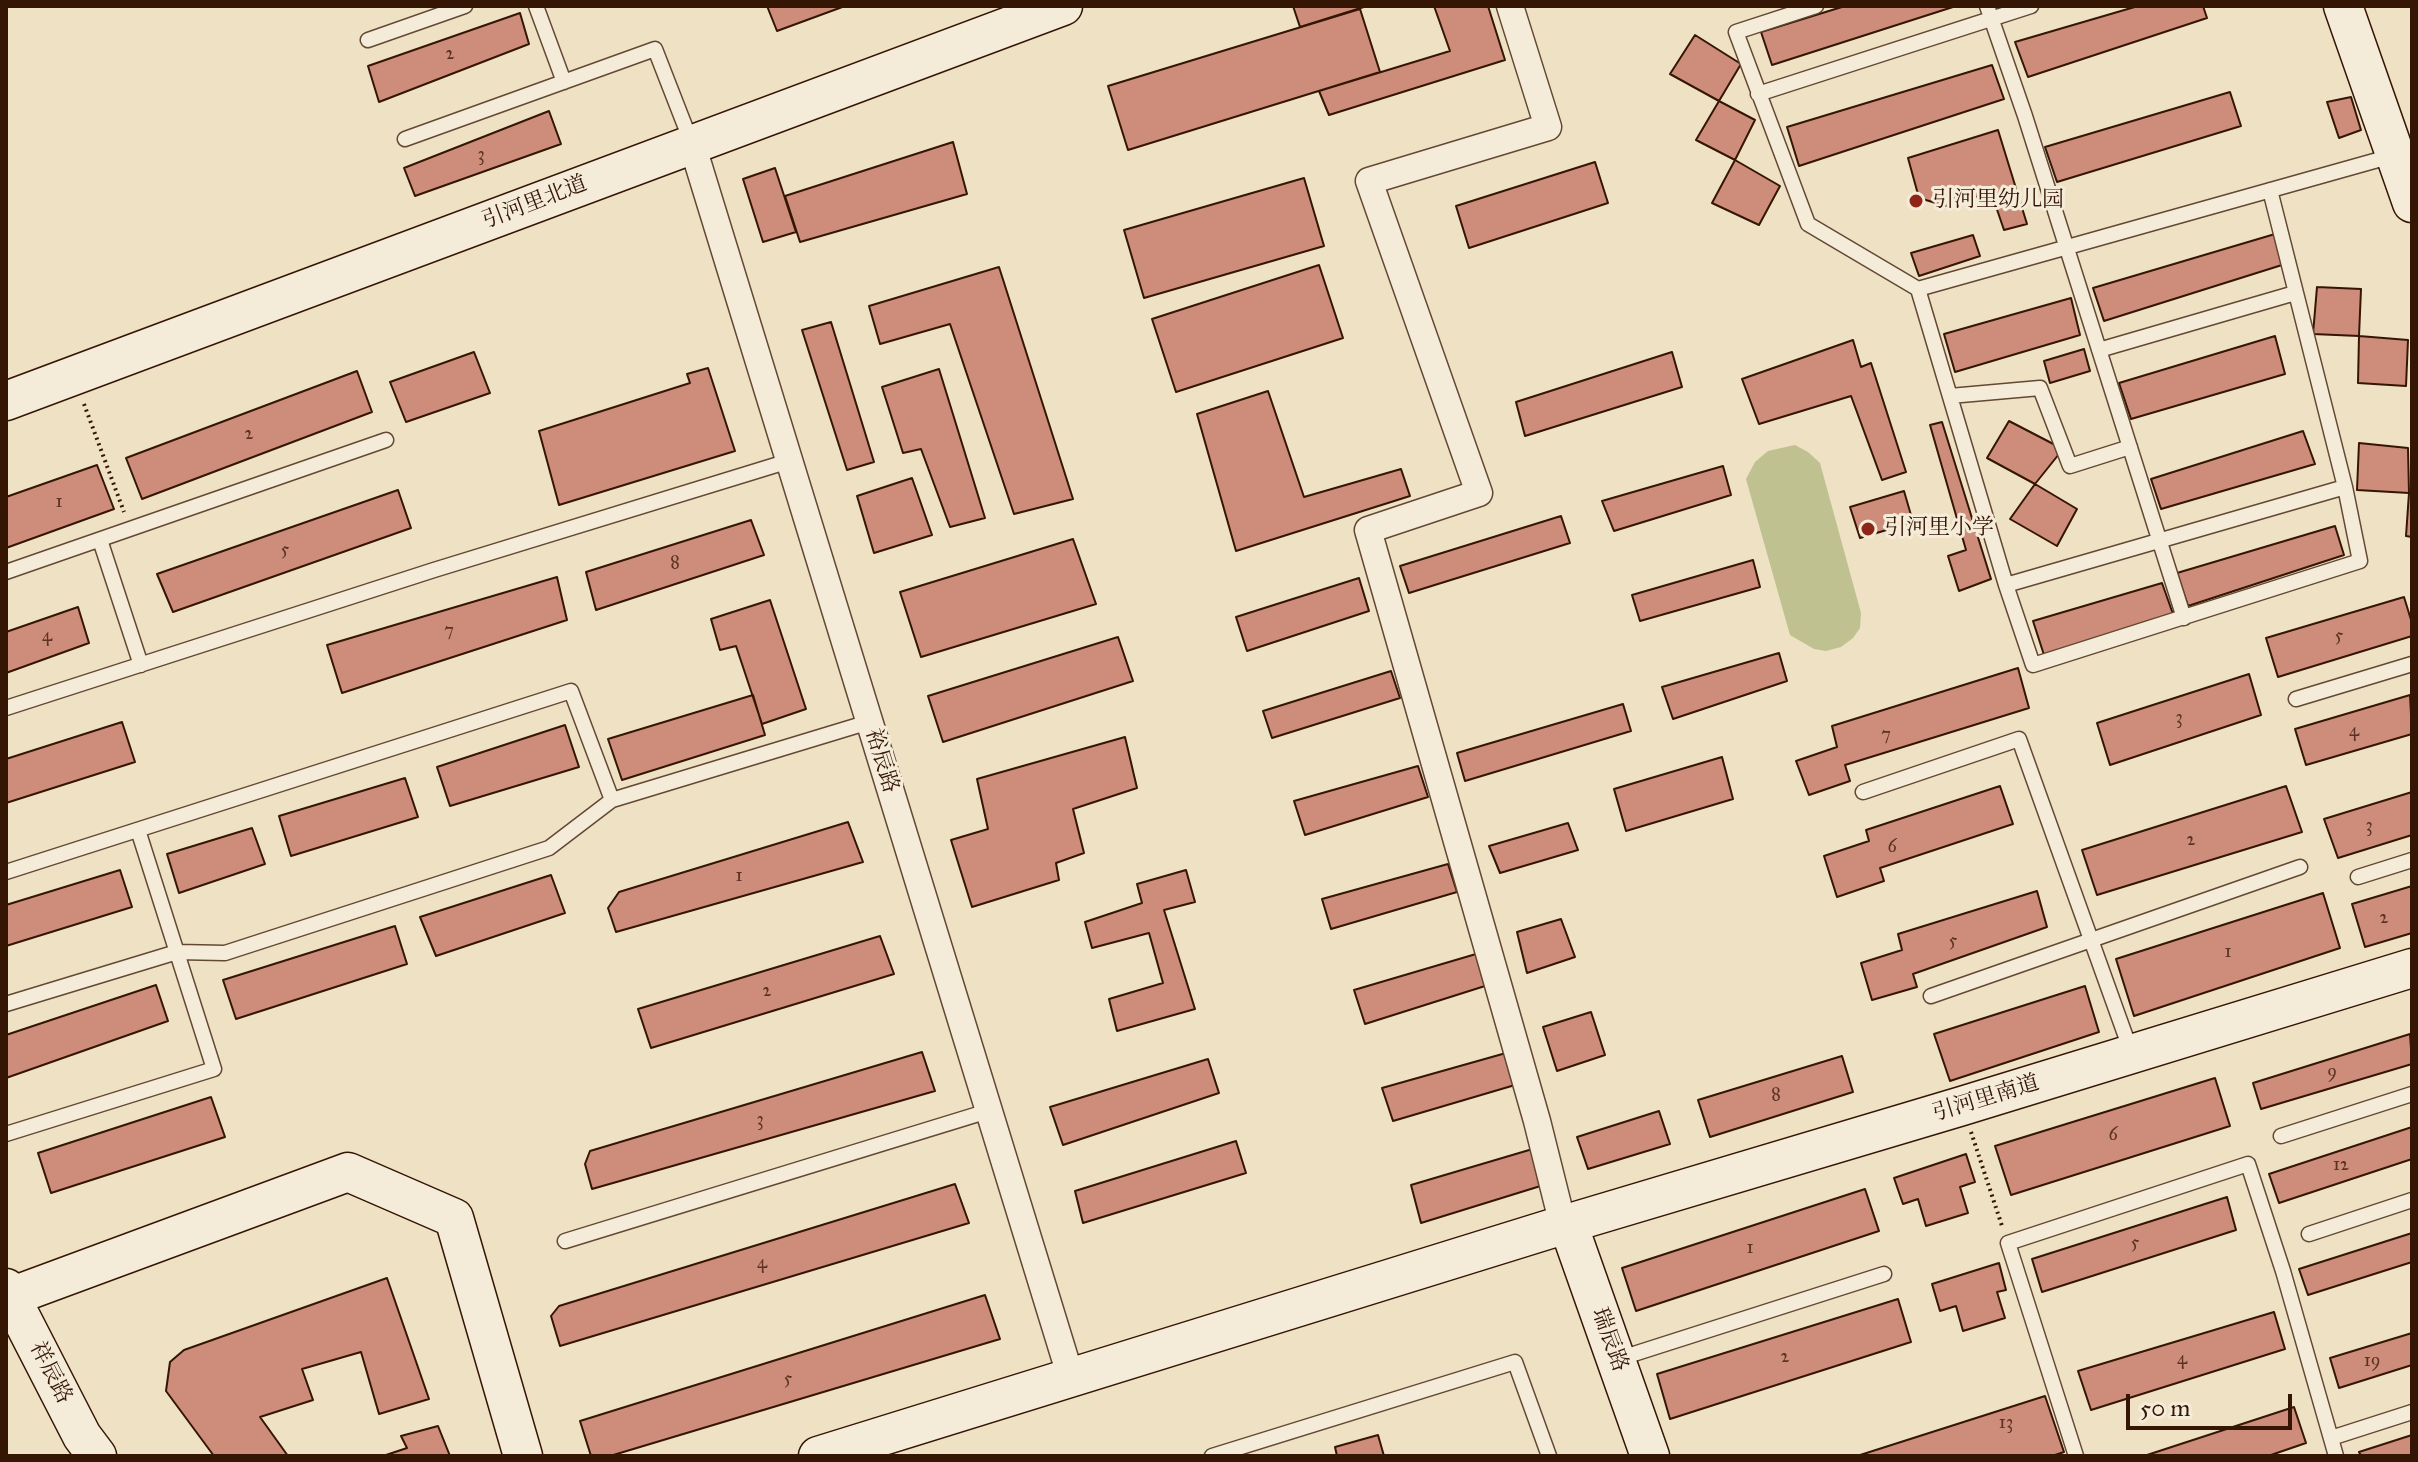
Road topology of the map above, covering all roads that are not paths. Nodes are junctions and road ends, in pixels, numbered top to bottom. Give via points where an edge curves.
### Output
1 (465, 6) edge
2 (536, 6) edge
3 (1510, 6) edge
4 (1816, 6) edge
5 (2031, 6) edge
6 (2343, 6) edge
7 (1046, 9) edge
8 (1989, 13) edge
9 (368, 40) dead end
10 (564, 82) junction
11 (1758, 94) junction
12 (405, 139) dead end
13 (692, 144) junction
14 (2396, 154) junction
15 (2270, 190) junction
16 (2412, 203) edge
17 (2066, 248) junction
18 (1918, 289) junction
19 (2295, 293) junction
20 (2099, 350) junction
21 (1950, 396) junction
22 (6, 401) edge
23 (386, 440) dead end
24 (2130, 447) junction
25 (789, 461) junction
26 (2345, 487) junction
27 (100, 540) junction
28 (2160, 541) junction
29 (6, 572) edge
30 (2006, 585) junction
31 (2184, 618) junction
32 (2412, 664) edge
33 (141, 665) junction
34 (2296, 699) dead end
35 (6, 708) edge
36 (869, 722) junction
37 (1863, 792) dead end
38 (612, 800) junction
39 (138, 830) junction
40 (2412, 860) edge
41 (2300, 867) dead end
42 (6, 872) edge
43 (2358, 877) dead end
44 (2090, 941) junction
45 (177, 952) junction
46 (2412, 968) edge
47 (1931, 996) dead end
48 (6, 1004) edge
49 (2132, 1054) junction
50 (2412, 1094) edge
51 (988, 1111) junction
52 (6, 1134) edge
53 (2281, 1136) dead end
54 (2412, 1200) edge
55 (1563, 1226) junction
56 (2309, 1234) dead end
57 (565, 1241) dead end
58 (1884, 1274) dead end
59 (8, 1292) edge
60 (6, 1343) edge
61 (1611, 1361) junction
62 (1071, 1378) junction
63 (2412, 1412) edge
64 (2331, 1438) junction
65 (69, 1456) edge
66 (97, 1456) edge
67 (523, 1456) edge
68 (818, 1456) edge
69 (1212, 1456) edge
70 (1549, 1456) edge
71 (1640, 1456) edge
72 (1650, 1456) edge
73 (2076, 1456) edge
74 (2336, 1456) edge

1 - 9 lane
2 - 10 lane
3 - 55 street via 1548,127 1369,181 1479,493 1368,530
4 - 11 lane via 1736,32
5 - 8 lane
6 - 14 street
7 - 13 street, 引河里北道
8 - 11 lane
8 - 17 lane
10 - 12 lane
10 - 13 lane via 655,49
11 - 18 lane via 1808,224
13 - 22 street, 引河里北道
13 - 25 street, 裕辰路
14 - 15 lane
14 - 16 street
15 - 17 lane
15 - 19 lane
17 - 18 lane
17 - 20 lane
18 - 21 lane
19 - 20 lane
19 - 26 lane
20 - 24 lane
21 - 24 lane via 2040,388 2070,466
21 - 30 lane
23 - 27 lane
24 - 28 lane
25 - 33 lane
25 - 36 street, 裕辰路
26 - 28 lane
26 - 31 lane via 2360,561
27 - 29 lane
27 - 33 lane
28 - 30 lane
28 - 31 lane
30 - 31 lane via 2033,665
32 - 34 lane
33 - 35 lane
36 - 38 lane
36 - 51 street, 裕辰路
37 - 44 lane via 2019,739
38 - 39 lane via 571,691
38 - 45 lane via 549,848 225,953
39 - 42 lane
39 - 45 lane
40 - 43 lane
41 - 44 lane
44 - 47 lane
44 - 49 lane
45 - 48 lane
45 - 52 lane via 214,1069
46 - 49 street, 引河里南道
49 - 55 street, 引河里南道
50 - 53 lane
51 - 57 lane
51 - 62 street, 裕辰路
54 - 56 lane
55 - 61 street, 瑞辰路
55 - 62 street, 引河里南道
58 - 61 lane
59 - 66 street, 祥辰路
59 - 67 street via 348,1172 454,1218
60 - 65 street, 祥辰路
61 - 71 street, 瑞辰路
61 - 72 street, 瑞辰路
62 - 68 street, 引河里南道
63 - 64 lane
64 - 73 lane via 2248,1164 2008,1243
64 - 74 lane
69 - 70 lane via 1515,1362

